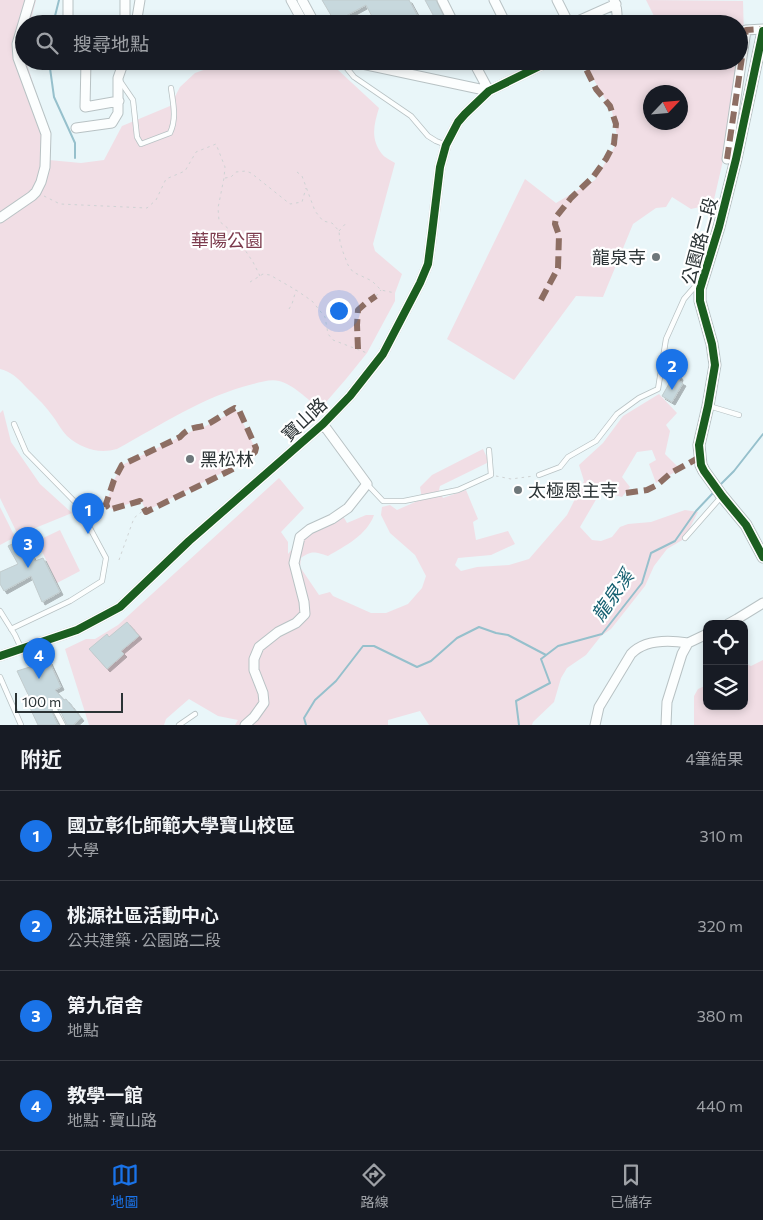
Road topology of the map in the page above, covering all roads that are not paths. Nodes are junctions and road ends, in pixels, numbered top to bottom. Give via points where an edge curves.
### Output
1 (30, 0) edge
2 (68, 0) edge
3 (125, 0) edge
4 (140, 0) edge
5 (291, 0) edge
6 (302, 0) edge
7 (442, 0) edge
8 (494, 0) edge
9 (556, 0) edge
10 (615, 2) edge
11 (25, 15) edge
12 (68, 15) edge
13 (125, 15) edge
14 (138, 15) edge
15 (299, 15) edge
16 (310, 15) edge
17 (450, 15) edge
18 (502, 15) edge
19 (565, 15) edge
20 (588, 15) edge
21 (617, 15) edge
22 (748, 31) edge
23 (763, 36) edge
24 (22, 70) edge
25 (86, 70) edge
26 (121, 70) edge
27 (348, 70) edge
28 (390, 70) edge
29 (478, 70) edge
30 (532, 70) edge
31 (740, 70) edge
32 (118, 78) junction
33 (171, 88) dead end
34 (489, 91) junction
35 (119, 101) junction
36 (76, 128) dead end
37 (446, 145) junction
38 (727, 159) dead end
39 (0, 218) edge
40 (704, 276) junction
41 (708, 406) junction
42 (739, 415) dead end
43 (14, 424) dead end
44 (323, 424) junction
45 (489, 450) dead end
46 (538, 475) road end
47 (367, 484) junction
48 (718, 491) junction
49 (686, 538) dead end
50 (763, 558) edge
51 (763, 603) edge
52 (0, 611) edge
53 (735, 620) edge
54 (11, 629) junction
55 (703, 636) edge
56 (688, 643) junction
57 (21, 648) junction
58 (0, 656) edge
59 (0, 677) edge
60 (55, 710) dead end
61 (194, 714) dead end
62 (21, 725) edge
63 (63, 725) edge
64 (179, 725) edge
65 (246, 725) edge
66 (595, 725) edge
67 (666, 725) edge

1 - 11 street
2 - 12 street
3 - 13 street
4 - 14 street
5 - 15 street
6 - 16 street
7 - 17 street
8 - 18 street
9 - 19 street
10 - 20 street
10 - 21 street
22 - 23 street
23 - 40 main road, 公園路二段 via 732,176
24 - 39 street via 46,134 45,167 36,192
25 - 35 street via 85,107
26 - 32 street
27 - 37 lane via 411,116 428,136
28 - 34 street
29 - 34 street
30 - 34 street, 寶山路
31 - 38 street
32 - 33 lane via 133,100 141,144 170,133 175,112
32 - 35 street
34 - 37 street, 寶山路 via 458,122
35 - 36 street via 118,113 112,123
37 - 44 street, 寶山路 via 440,167 428,264 420,283 383,354
40 - 41 main road, 公園路二段 via 700,301 715,366
40 - 46 lane via 684,300 666,339 658,389 617,414 596,442 568,457 560,467
41 - 42 lane
41 - 48 main road, 公園路二段 via 699,444 700,465
43 - 54 lane via 26,452 77,504 106,558 102,581 70,602
44 - 47 street
44 - 57 street, 寶山路 via 189,541 120,607 77,630
45 - 47 lane via 491,475 458,490 404,501 383,501
47 - 65 street via 348,508 310,528 300,537 294,563 305,614 296,624 278,632 259,647 254,670 264,703
48 - 49 lane
48 - 50 main road, 公園路二段 via 746,525
51 - 53 street
52 - 54 lane
54 - 57 lane
55 - 56 street
56 - 66 street via 669,640 646,644 635,650 599,707
56 - 67 street via 667,702
57 - 58 street, 寶山路
59 - 62 lane
60 - 63 lane
61 - 64 lane

